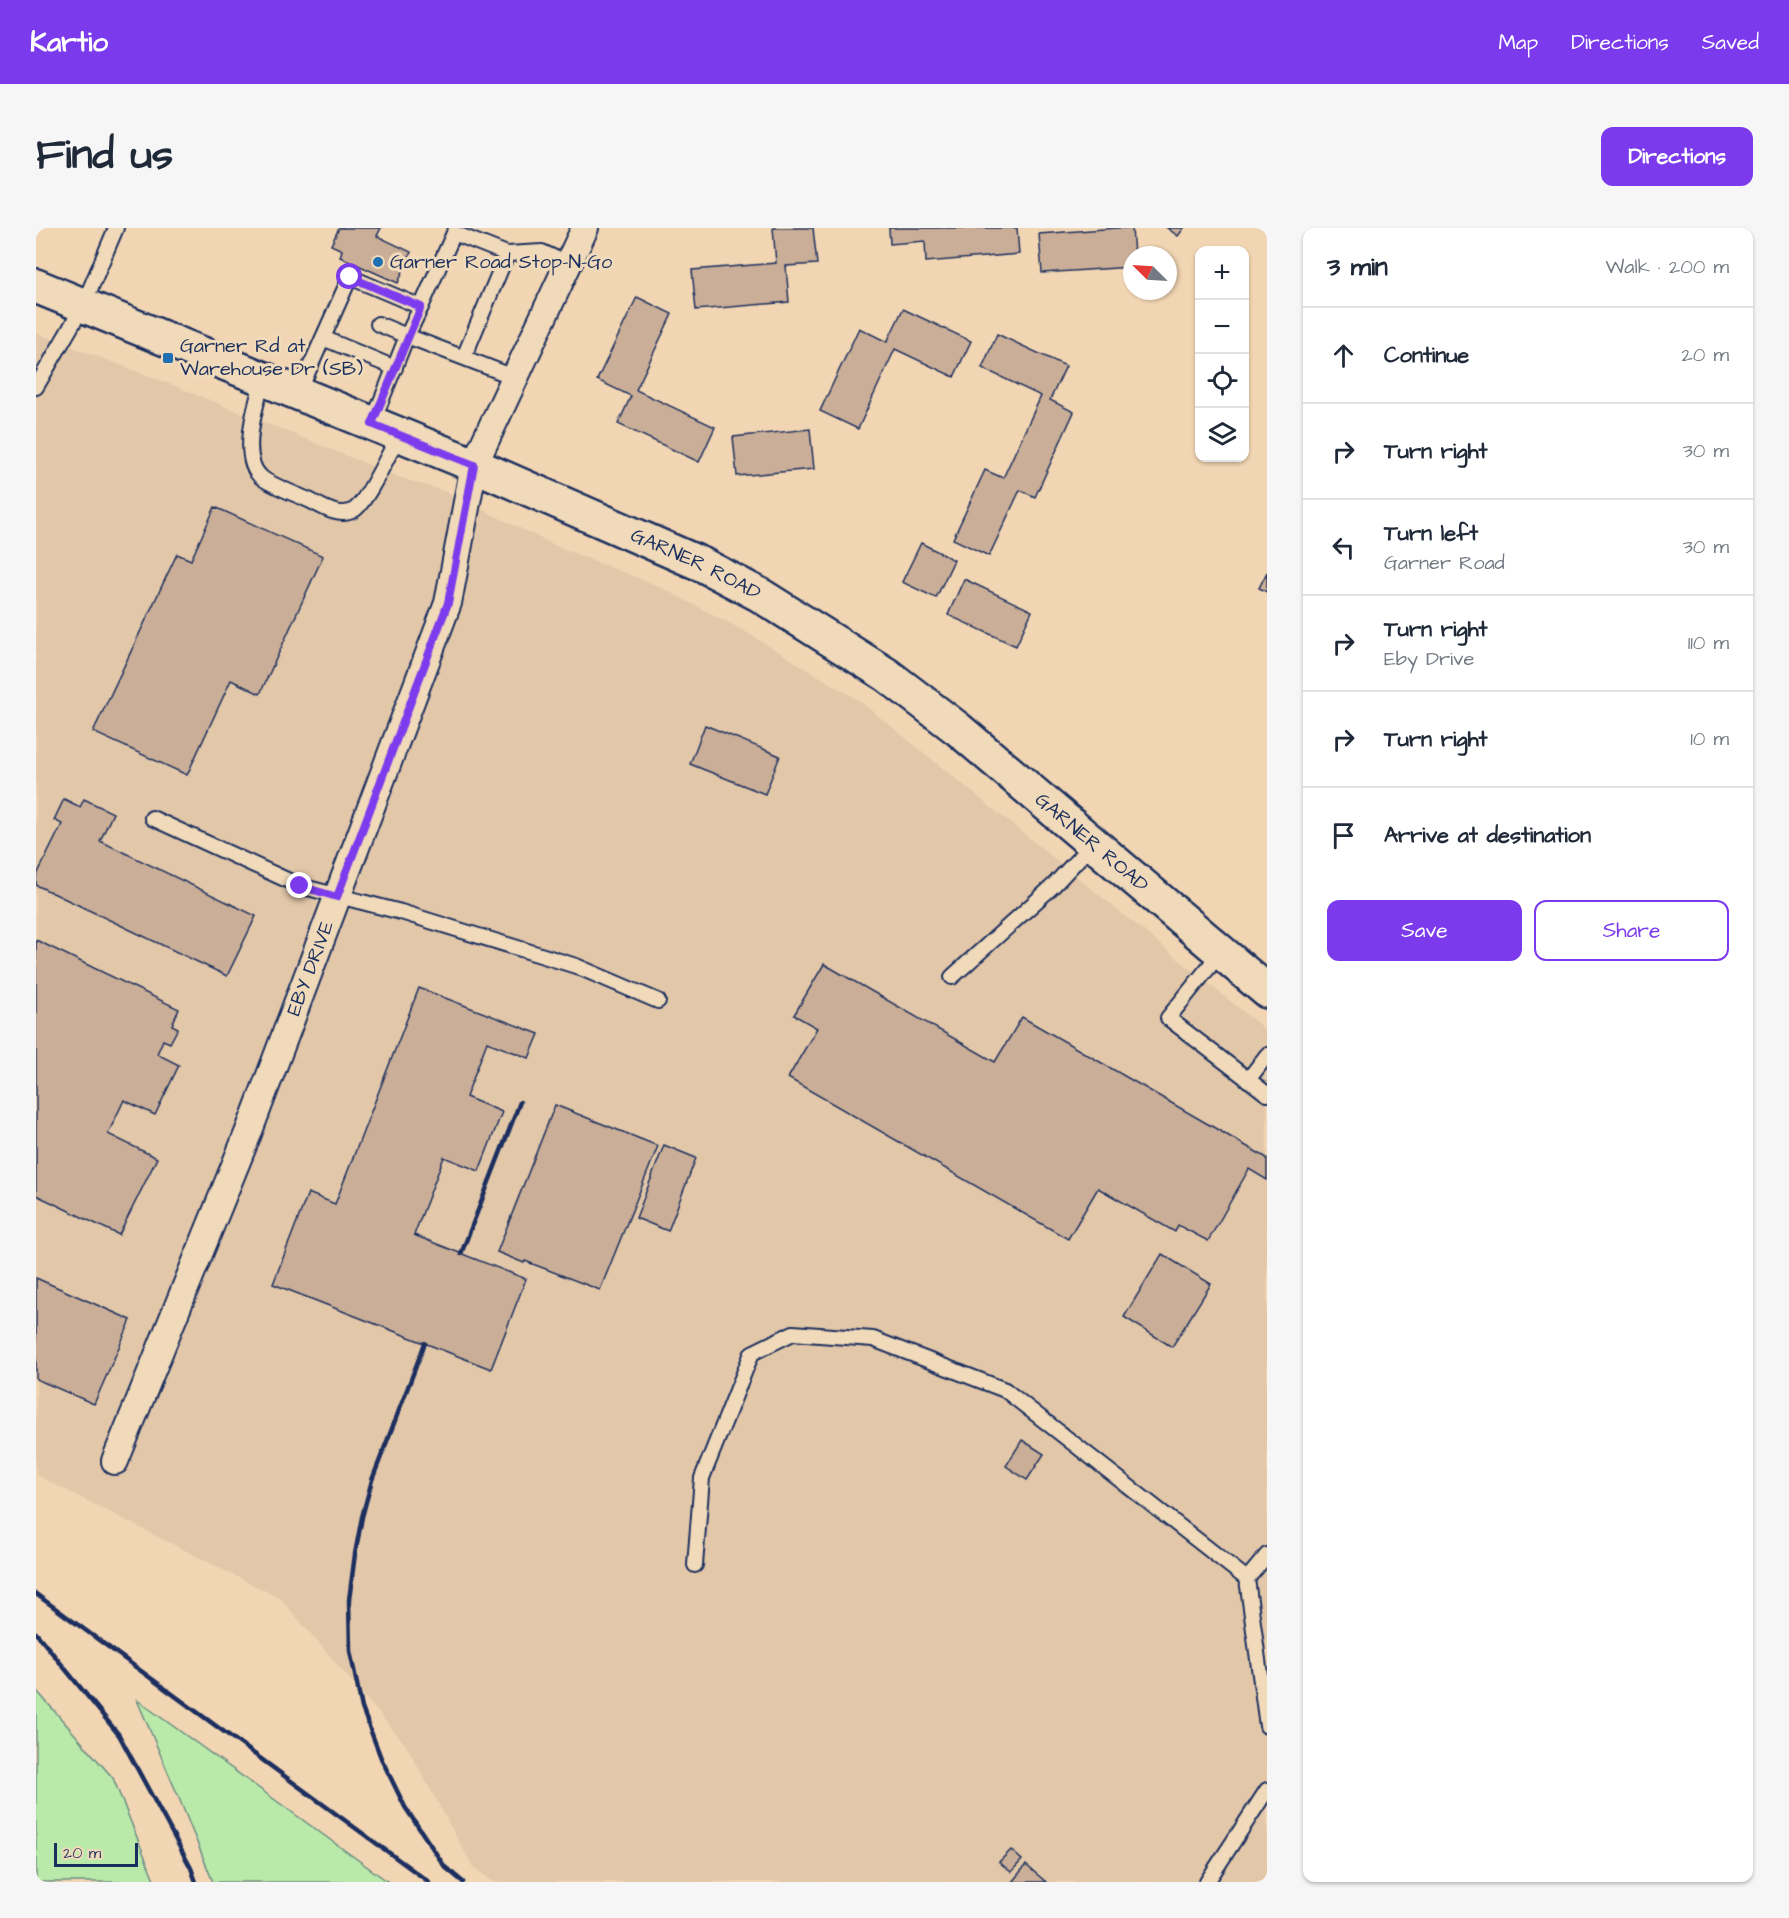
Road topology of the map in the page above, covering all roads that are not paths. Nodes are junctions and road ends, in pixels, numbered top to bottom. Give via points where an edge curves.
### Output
1 (116, 228) edge
2 (585, 228) edge
3 (507, 254) junction
4 (567, 264) junction
5 (36, 286) edge
6 (83, 306) junction
7 (421, 307) junction
8 (378, 324) dead end
9 (407, 336) junction
10 (323, 338) junction
11 (464, 357) junction
12 (395, 369) junction
13 (514, 377) junction
14 (263, 380) junction
15 (36, 387) edge
16 (298, 394) junction
17 (386, 429) junction
18 (474, 465) junction
19 (152, 818) dead end
20 (1094, 842) junction
21 (337, 897) junction
22 (1221, 952) junction
23 (952, 977) dead end
24 (1267, 991) edge
25 (658, 1001) dead end
26 (1267, 1055) edge
27 (1248, 1080) junction
28 (1267, 1094) edge
29 (115, 1461) dead end
30 (1267, 1555) edge
31 (695, 1565) dead end
32 (1247, 1579) junction
33 (1267, 1726) edge
34 (1267, 1790) edge
35 (1207, 1882) edge

1 - 6 lane
2 - 4 street, EBY DRIVE
3 - 4 lane via 542,252
3 - 7 lane via 454,233
3 - 11 lane
4 - 13 street, EBY DRIVE
5 - 6 main road, GARNER ROAD
6 - 14 main road, GARNER ROAD
6 - 15 lane
7 - 9 lane
7 - 10 lane via 350,277 341,308
8 - 9 lane
9 - 11 lane
9 - 12 lane
10 - 12 lane
10 - 16 lane
11 - 13 lane
12 - 17 lane
13 - 18 street, EBY DRIVE
14 - 16 main road, GARNER ROAD
14 - 17 lane via 250,447 254,466 261,477 327,509 343,514 355,509 365,498
16 - 17 main road, GARNER ROAD
17 - 18 main road, GARNER ROAD
18 - 20 main road, GARNER ROAD via 703,565 760,595 887,675
18 - 21 street, EBY DRIVE via 448,603
19 - 21 lane via 290,882
20 - 22 main road, GARNER ROAD
20 - 23 lane via 1053,886
21 - 25 lane via 401,912 576,966
21 - 29 street, EBY DRIVE via 249,1131
22 - 24 main road, GARNER ROAD
22 - 27 lane via 1168,1018
26 - 27 lane
27 - 28 lane
30 - 32 lane
31 - 32 lane via 702,1478 752,1353 793,1333 873,1339 1005,1390
32 - 33 lane
34 - 35 lane

